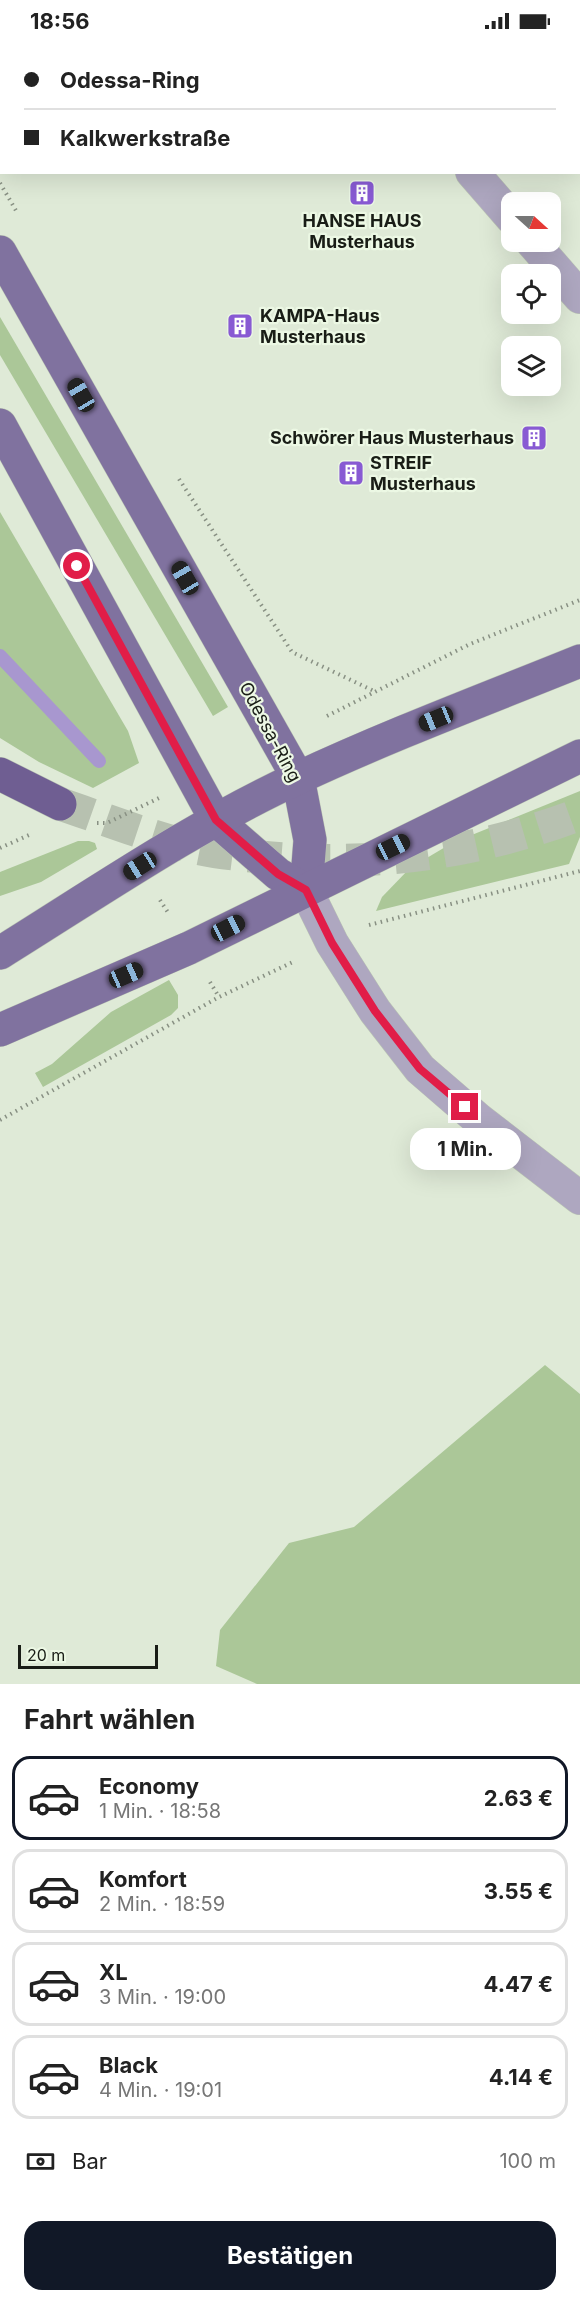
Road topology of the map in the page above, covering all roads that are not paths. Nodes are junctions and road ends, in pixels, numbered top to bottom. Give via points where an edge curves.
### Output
1 (474, 174) edge
2 (501, 205) edge
3 (0, 252) edge
4 (541, 252) edge
5 (580, 297) edge
6 (0, 425) edge
7 (580, 661) edge
8 (580, 756) edge
9 (0, 774) edge
10 (298, 778) junction
11 (60, 804) tunnel mouth
12 (216, 820) junction
13 (306, 890) junction
14 (0, 952) edge
15 (0, 1030) edge
16 (580, 1198) edge

1 - 2 street
3 - 10 main road, Odessa-Ring
4 - 5 street
6 - 12 main road
7 - 10 main road
8 - 13 main road
9 - 11 highway
10 - 12 main road
10 - 13 main road, Odessa-Ring via 310,840
12 - 13 main road via 278,874
12 - 14 main road
13 - 15 main road via 189,948
13 - 16 street via 332,943 375,1011 420,1069

